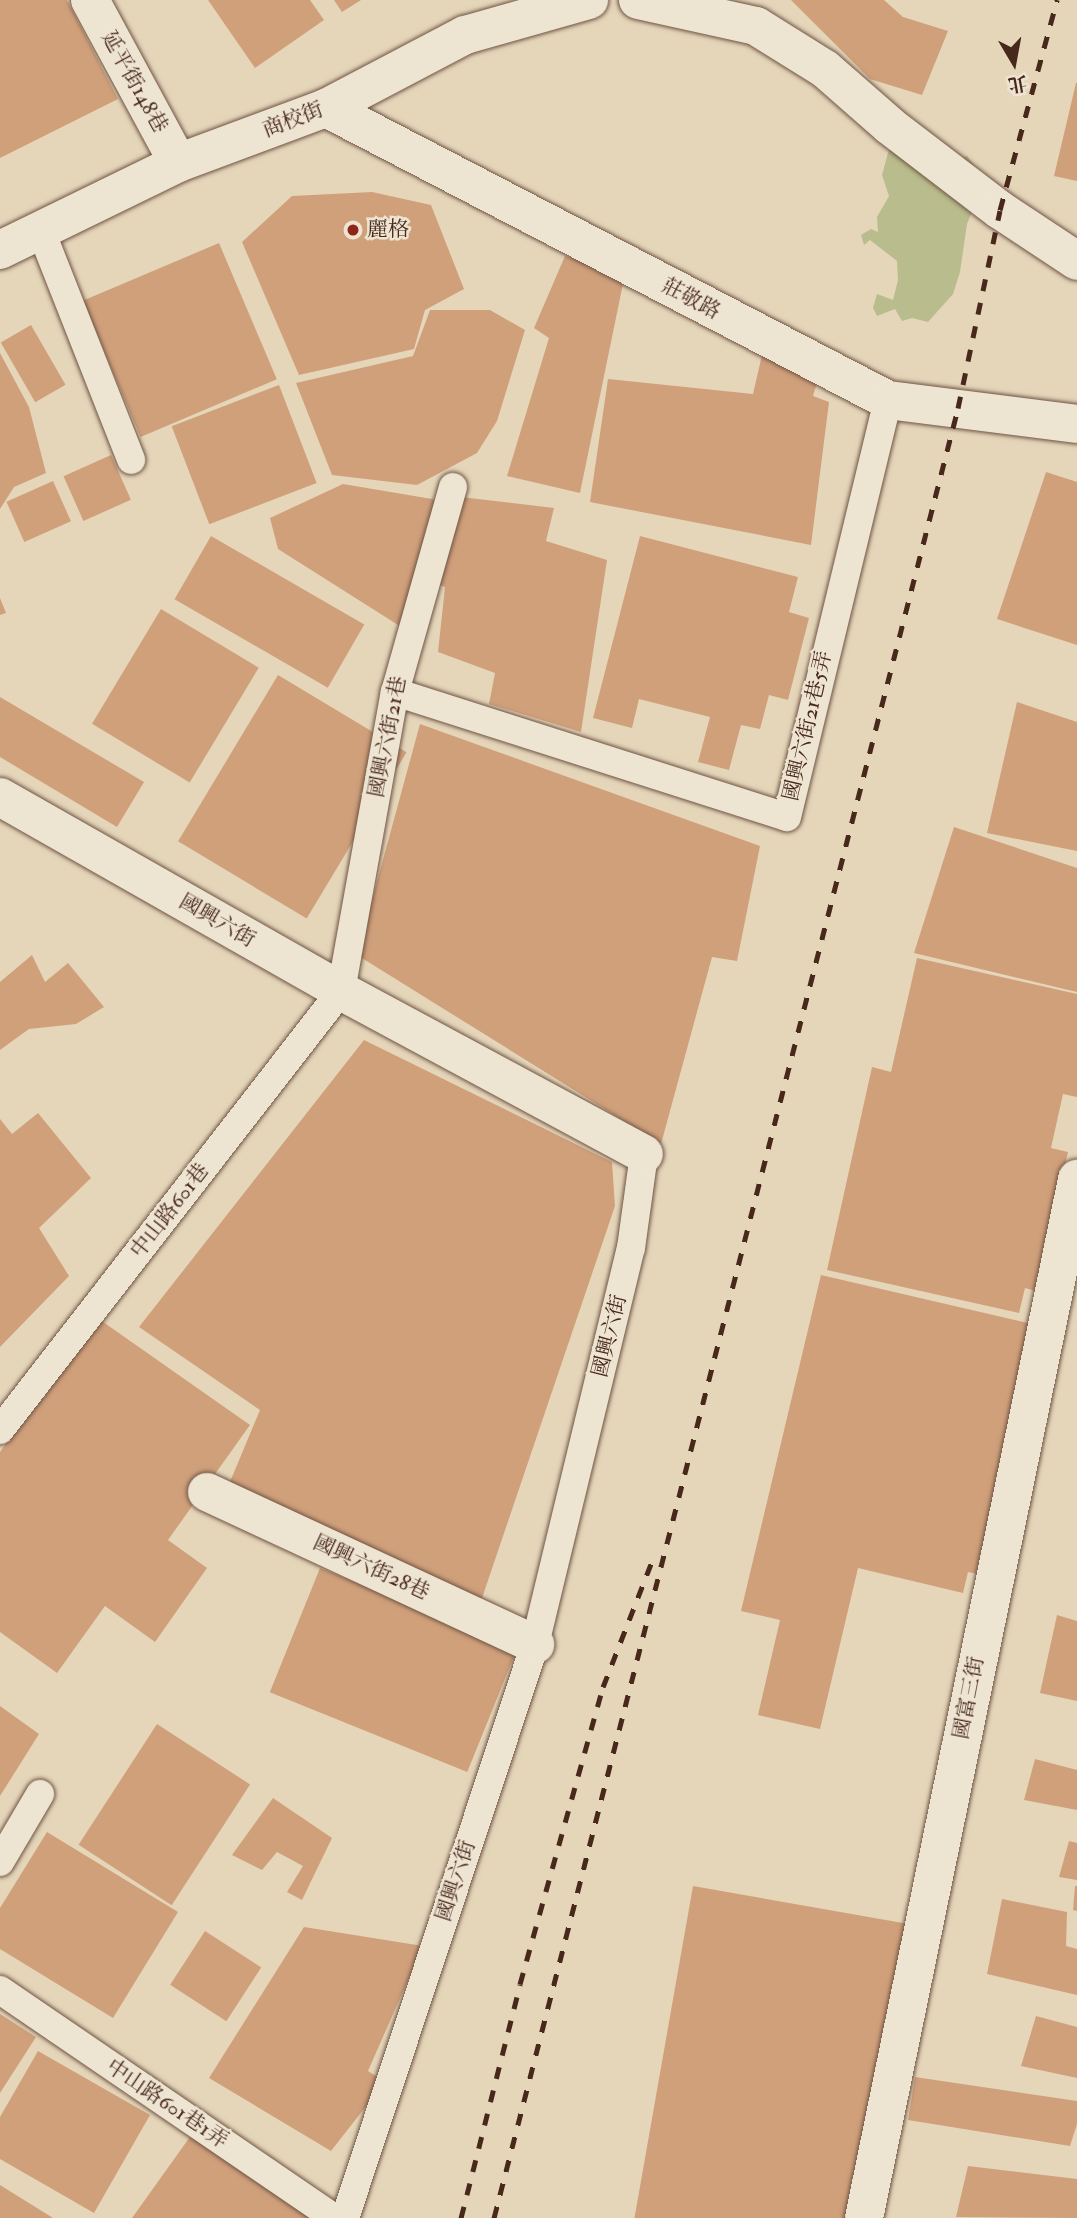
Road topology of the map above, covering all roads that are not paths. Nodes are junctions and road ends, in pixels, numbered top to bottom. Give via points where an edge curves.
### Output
1 (89, 0) edge
2 (589, 0) edge
3 (638, 0) edge
4 (326, 108) junction
5 (178, 163) junction
6 (41, 231) junction
7 (0, 250) edge
8 (1077, 261) edge
9 (888, 400) junction
10 (1077, 424) edge
11 (131, 460) dead end
12 (453, 487) dead end
13 (395, 692) junction
14 (0, 797) edge
15 (341, 991) junction
16 (644, 1154) joint
17 (1077, 1180) edge
18 (1064, 1292) edge
19 (0, 1430) edge
20 (207, 1492) dead end
21 (535, 1644) junction
22 (40, 1794) dead end
23 (0, 1862) edge
24 (0, 1990) edge
25 (334, 2218) edge
26 (345, 2218) edge
27 (864, 2218) edge

1 - 5 street, 延平街148巷
2 - 4 street, 商校街 via 465,35
3 - 8 street via 756,26 825,69 989,202
4 - 5 street, 商校街
4 - 9 street, 莊敬路
5 - 6 street, 商校街
6 - 7 street, 商校街
6 - 11 lane
9 - 10 street, 莊敬路
9 - 13 lane, 國興六街21巷5弄 via 787,817
12 - 13 lane, 國興六街21巷
13 - 15 lane, 國興六街21巷
14 - 15 street, 國興六街
15 - 16 street, 國興六街
15 - 19 lane, 中山路601巷
16 - 21 lane, 國興六街 via 631,1248
17 - 18 street, 國富三街
18 - 27 street, 國富三街
20 - 21 street, 國興六街28巷
21 - 26 lane, 國興六街
22 - 23 lane
24 - 25 lane, 中山路601巷1弄

